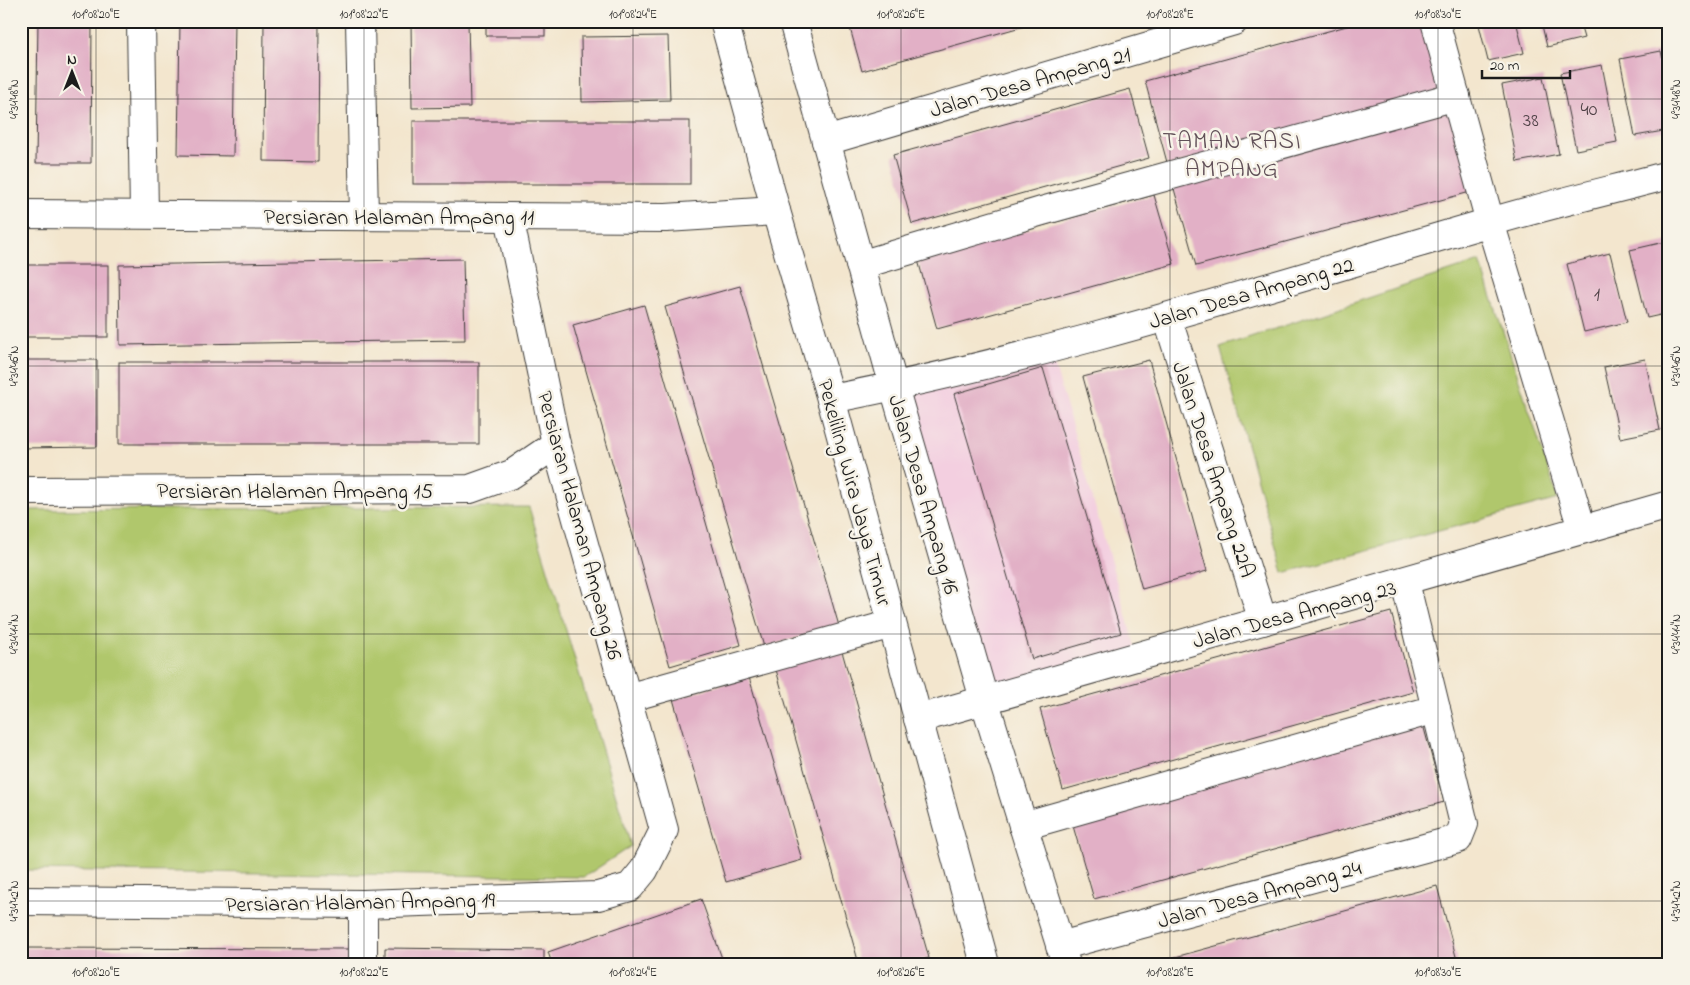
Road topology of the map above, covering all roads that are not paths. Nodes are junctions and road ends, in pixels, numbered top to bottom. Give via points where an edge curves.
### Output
1 (140, 21) edge
2 (360, 21) edge
3 (724, 21) edge
4 (793, 21) edge
5 (1234, 21) edge
6 (1435, 21) edge
7 (1456, 96) junction
8 (826, 141) junction
9 (1669, 175) edge
10 (776, 211) junction
11 (21, 214) edge
12 (144, 214) junction
13 (364, 216) junction
14 (509, 217) junction
15 (1490, 222) junction
16 (860, 265) junction
17 (1167, 317) junction
18 (894, 387) junction
19 (831, 399) junction
20 (556, 444) junction
21 (21, 491) edge
22 (1669, 505) edge
23 (1582, 529) junction
24 (1405, 582) junction
25 (1263, 621) junction
26 (892, 624) junction
27 (627, 698) junction
28 (984, 699) junction
29 (1436, 709) junction
30 (918, 719) junction
31 (1023, 826) junction
32 (664, 830) joint
33 (21, 901) edge
34 (363, 904) junction
35 (1063, 955) edge
36 (363, 964) edge
37 (985, 964) edge

1 - 12 street
2 - 13 street
3 - 10 street, Pekeliling Wira Jaya Timur
4 - 8 street, Jalan Desa Ampang 16
5 - 8 street, Jalan Desa Ampang 21
6 - 7 street
7 - 15 street
7 - 16 street
8 - 16 street, Jalan Desa Ampang 16
9 - 15 street, Jalan Desa Ampang 22
10 - 14 street, Persiaran Halaman Ampang 11 via 666,218
10 - 19 street, Pekeliling Wira Jaya Timur
11 - 12 street, Persiaran Halaman Ampang 11
12 - 13 street, Persiaran Halaman Ampang 11
13 - 14 street, Persiaran Halaman Ampang 11
14 - 20 street, Persiaran Halaman Ampang 26
15 - 17 street, Jalan Desa Ampang 22
15 - 23 street
16 - 18 street, Jalan Desa Ampang 16
17 - 18 street, Jalan Desa Ampang 22
17 - 25 street, Jalan Desa Ampang 22A
18 - 19 street, Jalan Desa Ampang 22
18 - 28 street, Jalan Desa Ampang 16
19 - 26 street, Pekeliling Wira Jaya Timur
20 - 21 street, Persiaran Halaman Ampang 15 via 512,474 470,489
20 - 27 street, Persiaran Halaman Ampang 26
22 - 23 street, Jalan Desa Ampang 23
23 - 24 street, Jalan Desa Ampang 23
24 - 25 street, Jalan Desa Ampang 23
24 - 29 street
25 - 28 street, Jalan Desa Ampang 23
26 - 27 street
26 - 30 street, Pekeliling Wira Jaya Timur
27 - 32 street, Persiaran Halaman Ampang 26
28 - 30 street, Jalan Desa Ampang 23
28 - 31 street, Jalan Desa Ampang 16
29 - 31 street
29 - 35 street, Jalan Desa Ampang 24 via 1464,824 1458,839
30 - 37 street, Pekeliling Wira Jaya Timur
31 - 35 street, Jalan Desa Ampang 16
32 - 34 street, Persiaran Halaman Ampang 19 via 644,870 630,888 598,896
33 - 34 street, Persiaran Halaman Ampang 19
34 - 36 street

